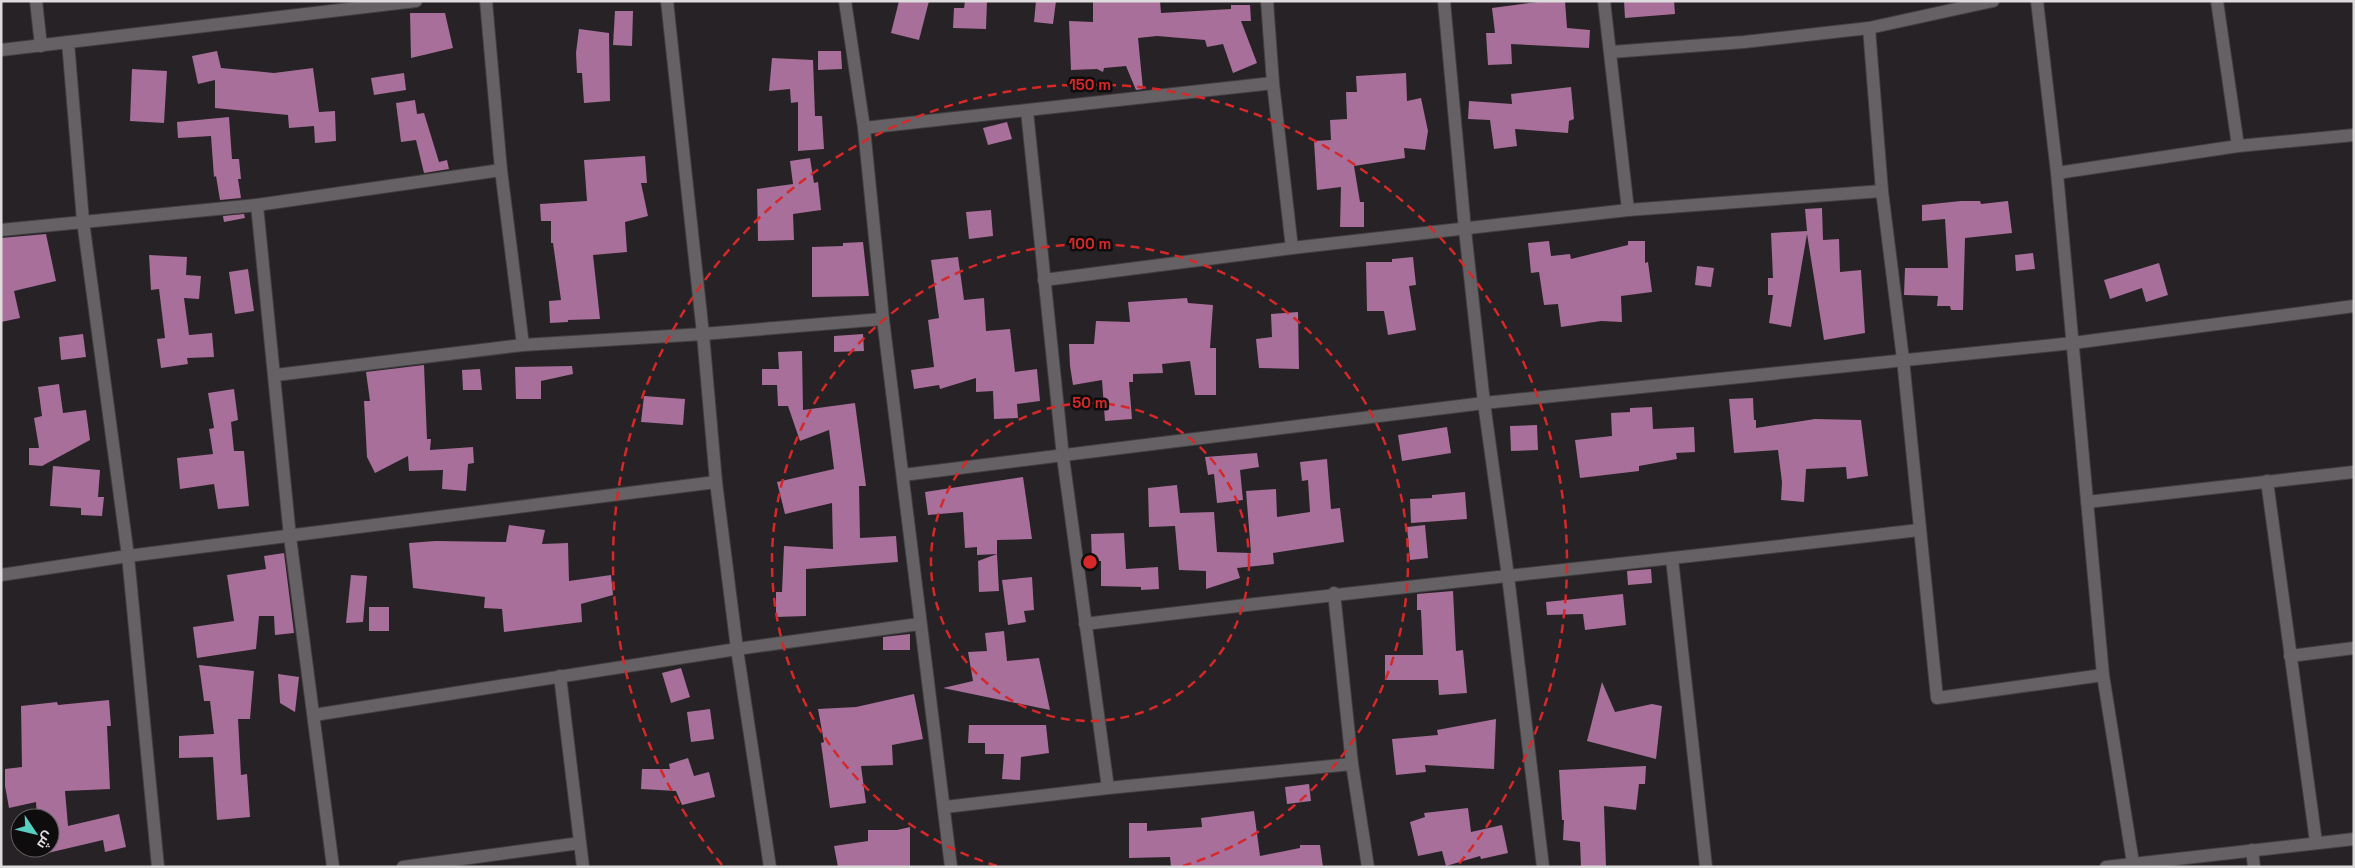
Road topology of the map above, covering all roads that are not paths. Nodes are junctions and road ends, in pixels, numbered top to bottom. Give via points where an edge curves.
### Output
1 (36, 1) edge
2 (416, 1) edge
3 (486, 1) edge
4 (667, 1) edge
5 (846, 1) edge
6 (1267, 1) edge
7 (1444, 1) edge
8 (1604, 1) edge
9 (1993, 1) edge
10 (2037, 1) edge
11 (2216, 1) edge
12 (320, 7) edge
13 (1869, 28) junction
14 (68, 42) junction
15 (41, 46) junction
16 (1, 50) edge
17 (1611, 52) junction
18 (1273, 83) junction
19 (1026, 111) junction
20 (864, 128) junction
21 (2354, 135) edge
22 (2238, 146) junction
23 (501, 170) junction
24 (2057, 173) junction
25 (1882, 191) junction
26 (257, 205) junction
27 (1628, 210) junction
28 (83, 221) junction
29 (1, 230) edge
30 (1465, 230) junction
31 (1292, 248) junction
32 (1044, 280) junction
33 (2354, 306) edge
34 (883, 319) junction
35 (703, 334) junction
36 (2073, 343) junction
37 (523, 345) junction
38 (1903, 359) junction
39 (276, 374) junction
40 (1484, 403) junction
41 (1063, 457) junction
42 (2354, 472) edge
43 (903, 475) junction
44 (2267, 481) junction
45 (716, 482) junction
46 (2087, 502) junction
47 (1919, 530) junction
48 (290, 537) junction
49 (128, 556) junction
50 (1672, 559) junction
51 (1, 575) edge
52 (1508, 576) junction
53 (1334, 593) junction
54 (919, 624) junction
55 (1085, 624) junction
56 (2354, 648) edge
57 (737, 649) junction
58 (2290, 656) junction
59 (2103, 675) junction
60 (560, 676) junction
61 (314, 715) junction
62 (1352, 764) junction
63 (1108, 788) junction
64 (945, 807) junction
65 (2354, 838) edge
66 (2316, 842) junction
67 (580, 843) junction
68 (2252, 850) junction
69 (2133, 863) junction
70 (158, 867) edge
71 (333, 867) edge
72 (403, 867) edge
73 (584, 867) edge
74 (770, 867) edge
75 (951, 867) edge
76 (1368, 867) edge
77 (1542, 867) edge
78 (1706, 867) edge
79 (2106, 867) edge
80 (2254, 867) edge

1 - 15 street
2 - 12 street
3 - 23 street
4 - 35 street
5 - 20 street
6 - 18 street
7 - 30 street
8 - 17 street
9 - 13 street
10 - 24 street
11 - 22 street
12 - 14 street
13 - 17 street
13 - 25 street
14 - 15 street
14 - 28 street
15 - 16 street
17 - 27 street
18 - 19 street
18 - 31 street
19 - 20 street
19 - 32 street
20 - 34 street
21 - 22 street
22 - 24 street
23 - 26 street
23 - 37 street
24 - 36 street
25 - 27 street
25 - 38 street
26 - 28 street
26 - 39 street
27 - 30 street
28 - 29 street
28 - 49 street
30 - 31 street
30 - 40 street
31 - 32 street
32 - 41 street
33 - 36 street
34 - 35 street
34 - 43 street
35 - 37 street
35 - 45 street
36 - 38 street
36 - 46 street
37 - 39 street
38 - 40 street
38 - 47 street
39 - 48 street
40 - 41 street
40 - 52 street
41 - 43 street
41 - 55 street
42 - 44 street
43 - 54 street
44 - 46 street
44 - 58 street
45 - 48 street
45 - 57 street
46 - 59 street
47 - 50 street
47 - 59 street via 1937,698
48 - 49 street
48 - 61 street
49 - 51 street
49 - 70 street
50 - 52 street
50 - 78 street
52 - 53 street
52 - 77 street
53 - 55 street
53 - 62 street
54 - 57 street
54 - 64 street
55 - 63 street
56 - 58 street
57 - 60 street
57 - 74 street
58 - 66 street
59 - 69 street
60 - 61 street
60 - 67 street
61 - 71 street
62 - 63 street
62 - 76 street
63 - 64 street
64 - 75 street
65 - 66 street
66 - 68 street
67 - 72 street
67 - 73 street
68 - 69 street
68 - 80 street
69 - 79 street

